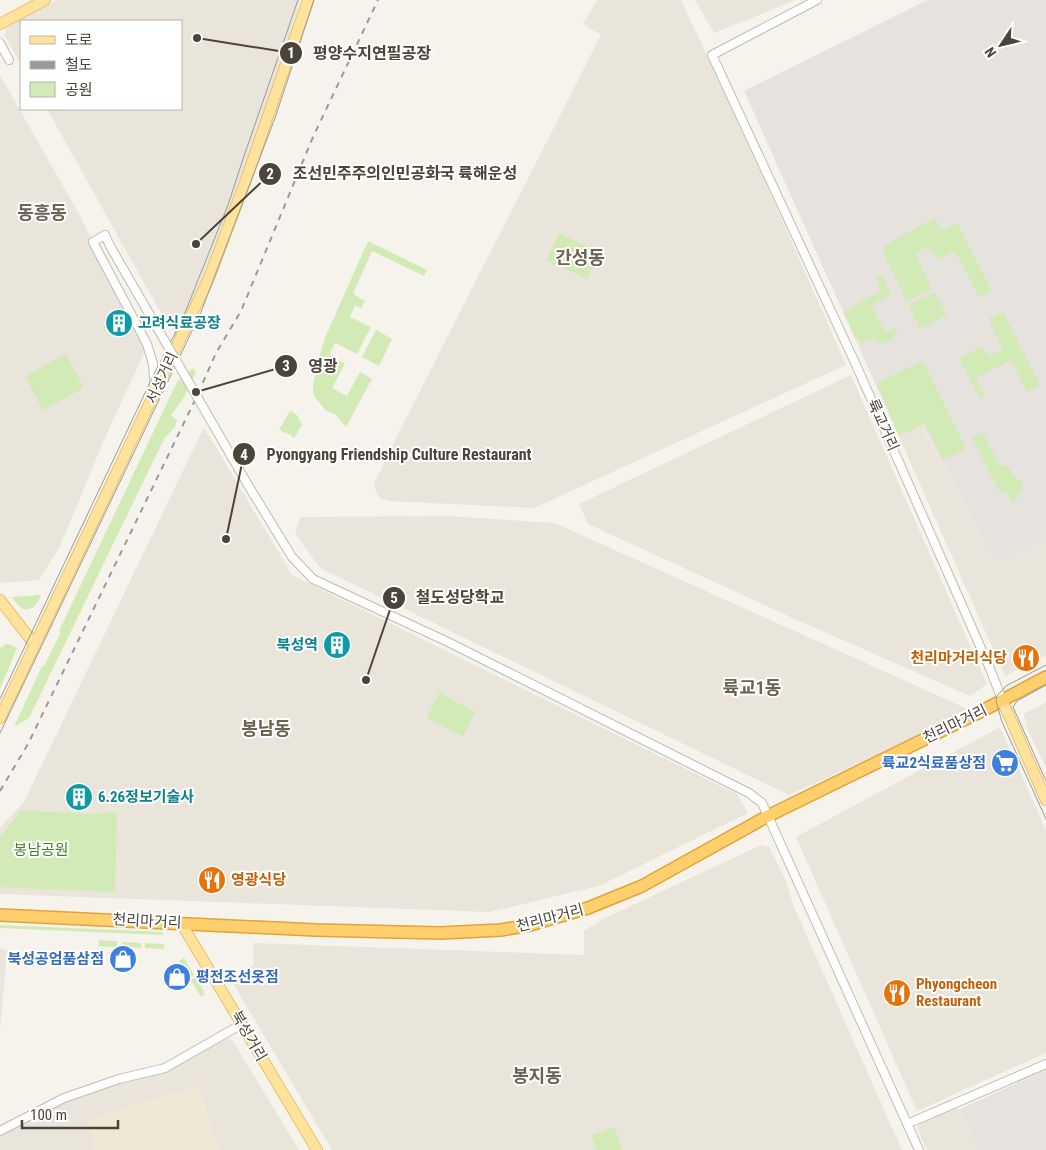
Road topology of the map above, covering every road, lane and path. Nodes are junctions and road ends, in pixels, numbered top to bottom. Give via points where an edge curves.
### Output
1 (45, 0) edge
2 (308, 0) edge
3 (817, 0) edge
4 (0, 24) edge
5 (0, 44) edge
6 (9, 60) dead end
7 (150, 404) junction
8 (0, 600) edge
9 (35, 646) junction
10 (1046, 677) edge
11 (1002, 700) junction
12 (0, 718) edge
13 (1046, 800) edge
14 (768, 816) junction
15 (0, 915) edge
16 (181, 923) junction
17 (242, 1024) junction
18 (1046, 1064) edge
19 (907, 1124) junction
20 (0, 1131) edge
21 (317, 1150) edge
22 (919, 1150) edge

1 - 4 main road
2 - 7 main road, 서성거리 via 222,245
3 - 11 street, 륙교거리 via 712,55 857,366
5 - 6 street
7 - 9 main road, 서성거리
7 - 14 street, bridge via 155,390 153,364 147,344 94,242 105,235 258,504 292,557 313,579 450,643 749,793 762,803
8 - 9 main road
9 - 12 main road, 서성거리
10 - 11 highway, 천리마거리
11 - 13 main road, 륙교거리
11 - 14 highway, 천리마거리
14 - 16 highway, 천리마거리 via 642,886 588,908 530,925 440,933
14 - 19 street
15 - 16 highway, 천리마거리
16 - 17 main road, 북성거리
17 - 20 street via 165,1068 119,1079 64,1098
17 - 21 main road, 북성거리
18 - 19 street
19 - 22 street

